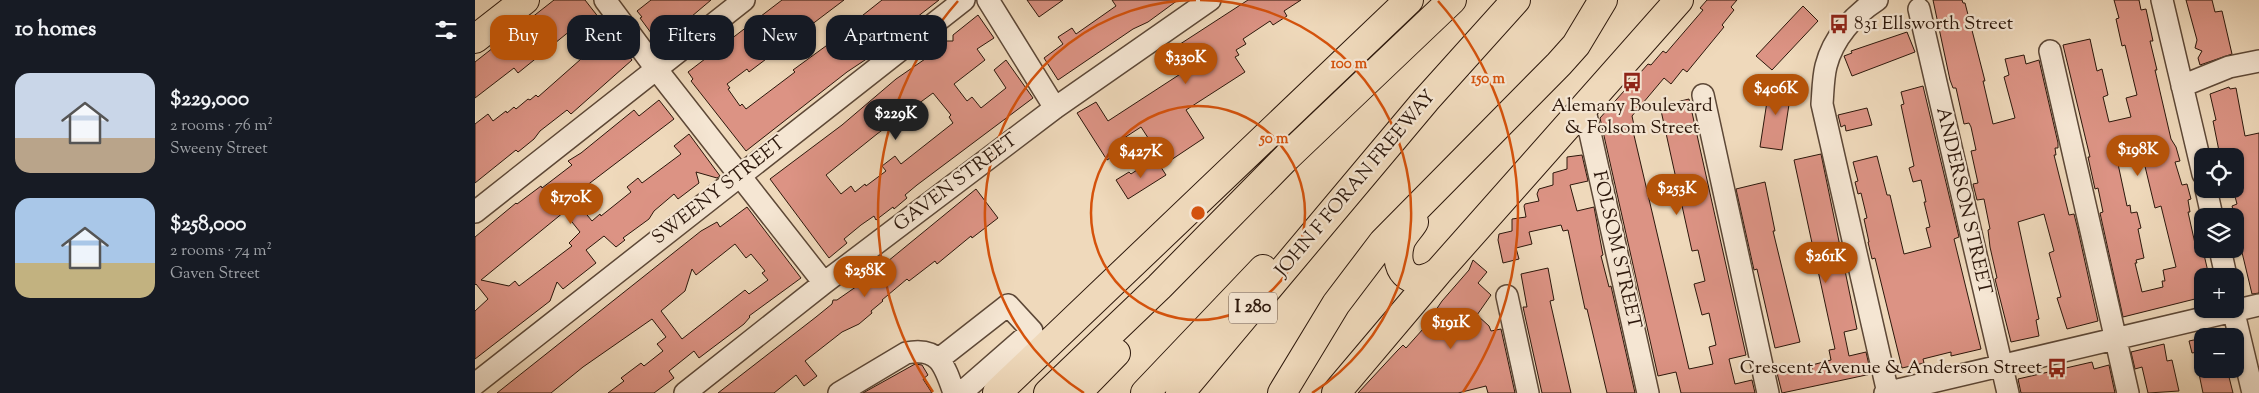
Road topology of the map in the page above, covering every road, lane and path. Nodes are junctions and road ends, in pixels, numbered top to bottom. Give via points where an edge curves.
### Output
1 (605, 0) edge
2 (744, 0) edge
3 (964, 0) edge
4 (987, 0) edge
5 (1210, 0) edge
6 (1409, 0) edge
7 (1516, 0) edge
8 (1679, 0) edge
9 (1877, 0) edge
10 (2163, 0) edge
11 (1602, 1) edge
12 (514, 3) edge
13 (1447, 5) edge
14 (1919, 9) dead end
15 (475, 39) edge
16 (2050, 51) dead end
17 (2259, 61) edge
18 (657, 70) junction
19 (1447, 76) junction
20 (2182, 86) junction
21 (1703, 95) dead end
22 (1584, 106) junction
23 (1055, 108) junction
24 (2197, 148) edge
25 (740, 174) junction
26 (1449, 174) junction
27 (475, 212) edge
28 (1325, 221) junction
29 (1439, 271) junction
30 (825, 283) junction
31 (1507, 296) dead end
32 (2259, 305) edge
33 (2244, 308) edge
34 (2201, 318) edge
35 (2236, 318) edge
36 (1138, 320) junction
37 (2115, 339) junction
38 (939, 359) junction
39 (2001, 366) junction
40 (475, 384) edge
41 (685, 393) edge
42 (839, 393) edge
43 (954, 393) edge
44 (961, 393) edge
45 (997, 393) edge
46 (1048, 393) edge
47 (1077, 393) edge
48 (1145, 393) edge
49 (1180, 393) edge
50 (1194, 393) edge
51 (1283, 393) edge
52 (1336, 393) edge
53 (1528, 393) edge
54 (1648, 393) edge
55 (1768, 393) edge
56 (1887, 393) edge
57 (2008, 393) edge
58 (2127, 393) edge
59 (2253, 393) edge

1 - 18 street
2 - 18 street
3 - 25 street, SWEENY STREET
4 - 23 street
5 - 23 street, GAVEN STREET
6 - 45 main road
7 - 19 main road, JOHN F FORAN FREEWAY / I 280
8 - 22 main road
9 - 56 street via 1863,9 1837,39 1826,66 1821,104
10 - 20 street
11 - 26 main road via 1570,51
12 - 15 main road
13 - 36 main road via 1281,186
14 - 39 street, ANDERSON STREET
16 - 37 street
17 - 20 street via 2229,67
18 - 25 street
18 - 27 street
19 - 28 main road, JOHN F FORAN FREEWAY / I 280
19 - 48 main road
20 - 24 street
21 - 55 street
22 - 29 main road
22 - 54 street, FOLSOM STREET
23 - 30 street, GAVEN STREET
25 - 30 street
25 - 40 street, SWEENY STREET
26 - 29 main road via 1400,242 1398,253 1399,264 1413,280 1423,280
26 - 51 main road via 1383,242 1359,273 1336,304
28 - 49 main road, JOHN F FORAN FREEWAY / I 280
28 - 50 main road
29 - 52 main road
30 - 41 street, GAVEN STREET
31 - 53 street
32 - 33 street
34 - 37 street
35 - 59 street
36 - 46 main road
36 - 47 main road
37 - 39 street
37 - 58 street
38 - 42 street via 928,351 906,353
38 - 43 street
38 - 44 street via 1009,305 1032,330
39 - 56 street
39 - 57 street, ANDERSON STREET

